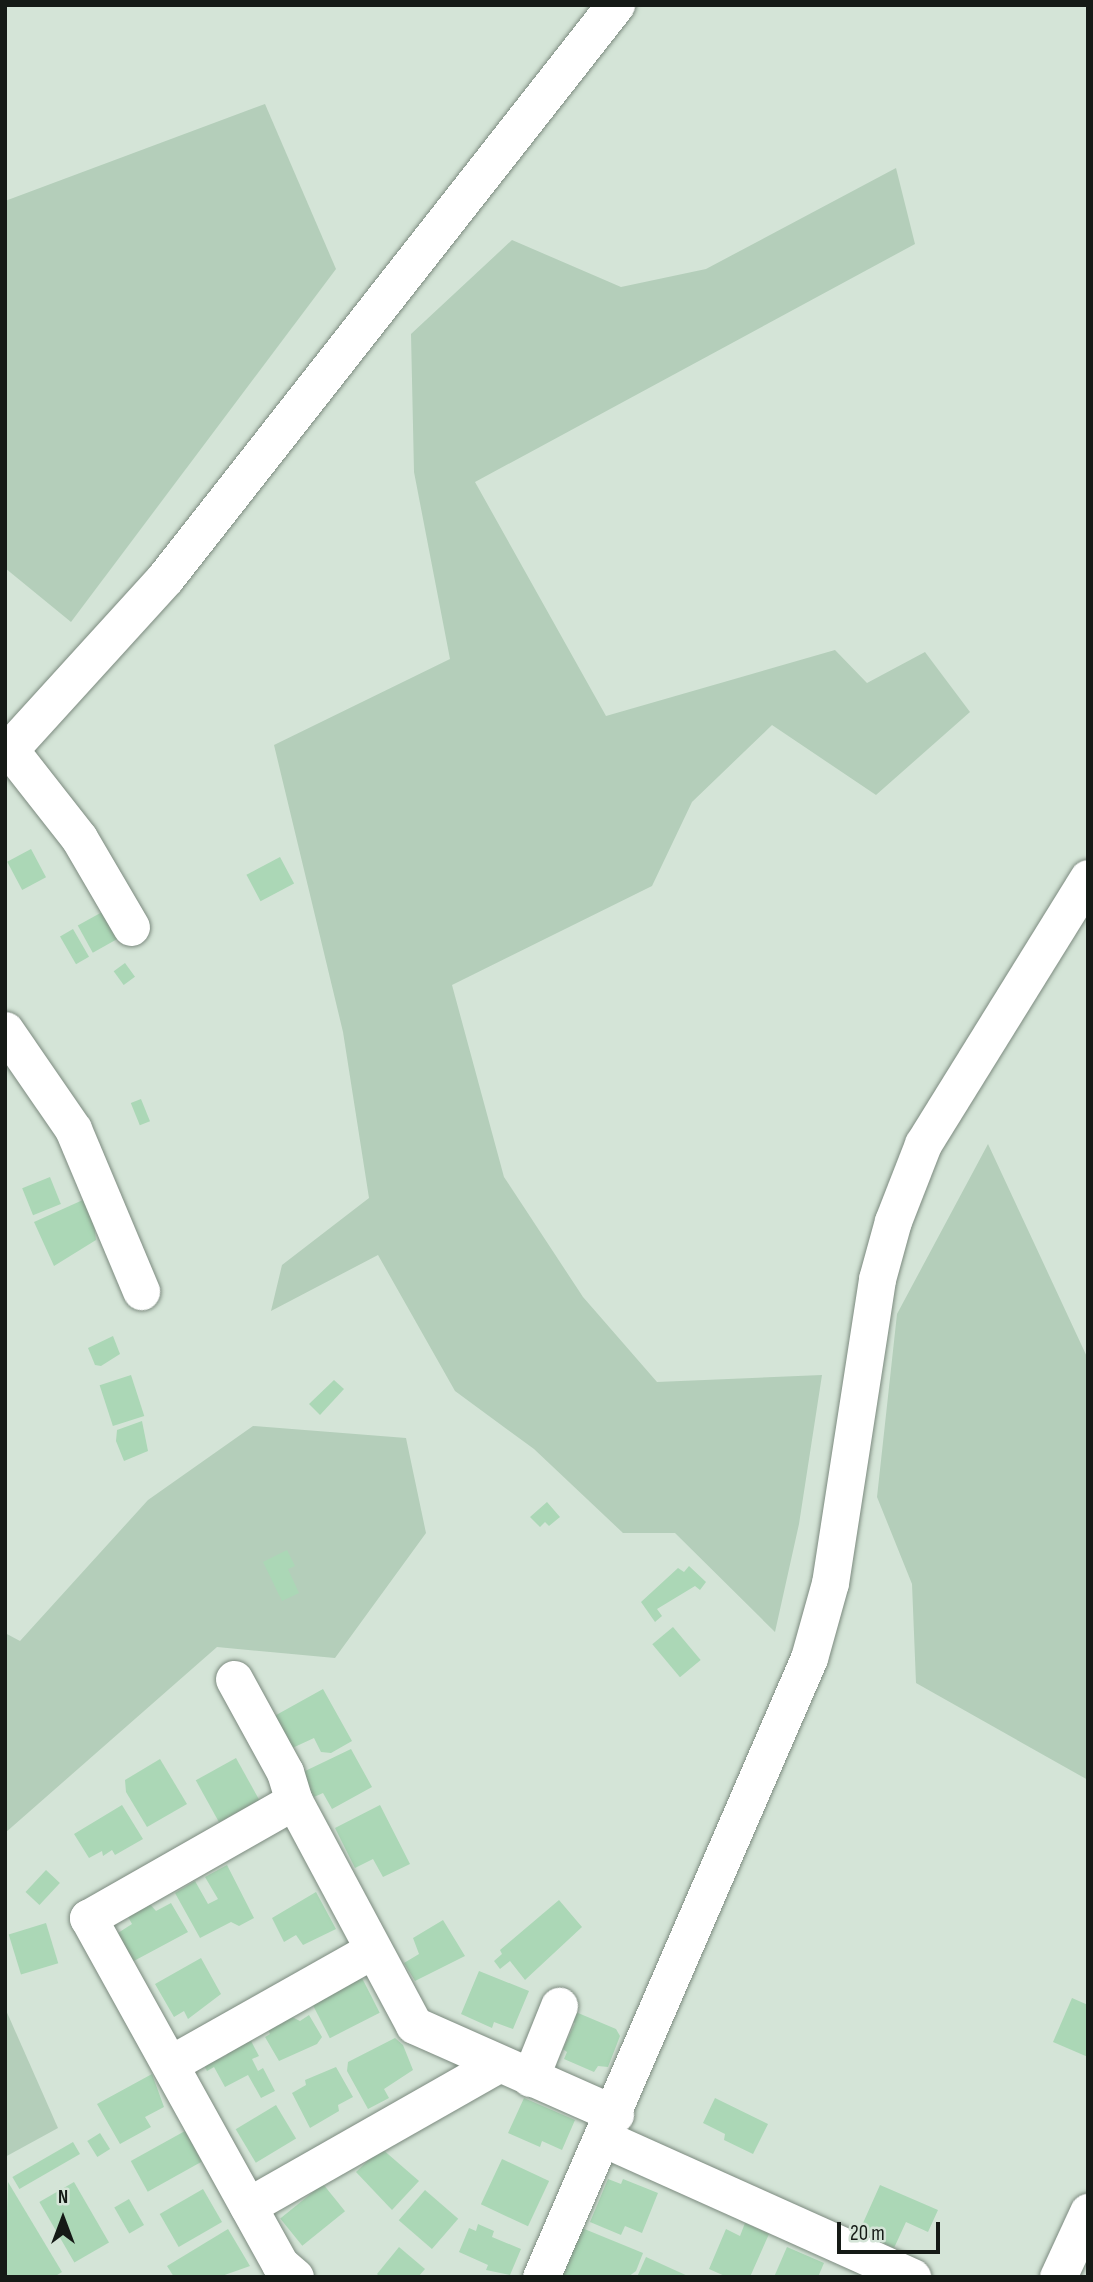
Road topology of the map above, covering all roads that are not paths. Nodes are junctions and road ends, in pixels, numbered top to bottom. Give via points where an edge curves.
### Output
1 (616, 5) edge
2 (8, 752) edge
3 (1088, 878) edge
4 (131, 927) dead end
5 (5, 1030) edge
6 (141, 1291) dead end
7 (234, 1679) dead end
8 (294, 1801) junction
9 (372, 1950) junction
10 (559, 2006) dead end
11 (170, 2064) junction
12 (514, 2071) junction
13 (610, 2127) junction
14 (248, 2206) junction
15 (1088, 2212) edge
16 (295, 2277) edge
17 (541, 2277) edge
18 (912, 2277) edge
19 (1058, 2277) edge

1 - 2 street via 166,578
2 - 4 street via 79,838
3 - 13 street via 923,1144 893,1221 877,1279 830,1583 809,1658
5 - 6 street via 72,1129
7 - 8 street via 285,1772
8 - 9 street
8 - 11 street via 88,1918
9 - 11 street
9 - 12 street via 414,2025
10 - 12 street
11 - 14 street
12 - 13 street
12 - 14 street
13 - 17 street
13 - 18 street
14 - 16 street via 280,2264
15 - 19 street

